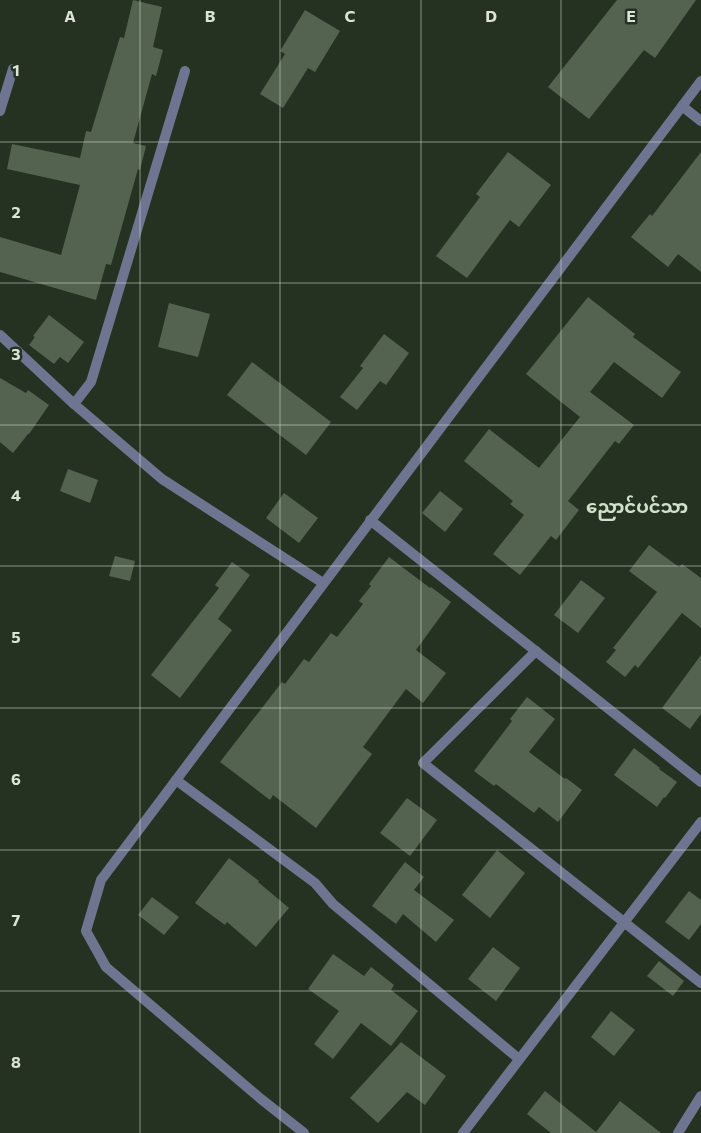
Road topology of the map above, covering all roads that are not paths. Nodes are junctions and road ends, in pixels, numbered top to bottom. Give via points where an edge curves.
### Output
1 (13, 69) dead end
2 (185, 71) dead end
3 (701, 81) edge
4 (682, 106) junction
5 (0, 111) edge
6 (701, 121) edge
7 (0, 335) edge
8 (74, 404) junction
9 (370, 520) junction
10 (324, 583) junction
11 (536, 651) junction
12 (176, 780) junction
13 (701, 782) edge
14 (701, 822) edge
15 (624, 923) junction
16 (701, 983) edge
17 (519, 1059) junction
18 (701, 1096) edge
19 (304, 1133) edge
20 (463, 1133) edge
21 (678, 1133) edge

1 - 5 street
2 - 8 street via 91,382
3 - 4 street
4 - 6 street
4 - 9 street
7 - 8 street
8 - 10 street via 162,480
9 - 10 street
9 - 11 street
10 - 12 street
11 - 13 street
11 - 15 street via 423,764
12 - 17 street via 315,883 333,904
12 - 19 street via 101,880 86,931 106,966
14 - 15 street
15 - 16 street
15 - 17 street
17 - 20 street
18 - 21 street

